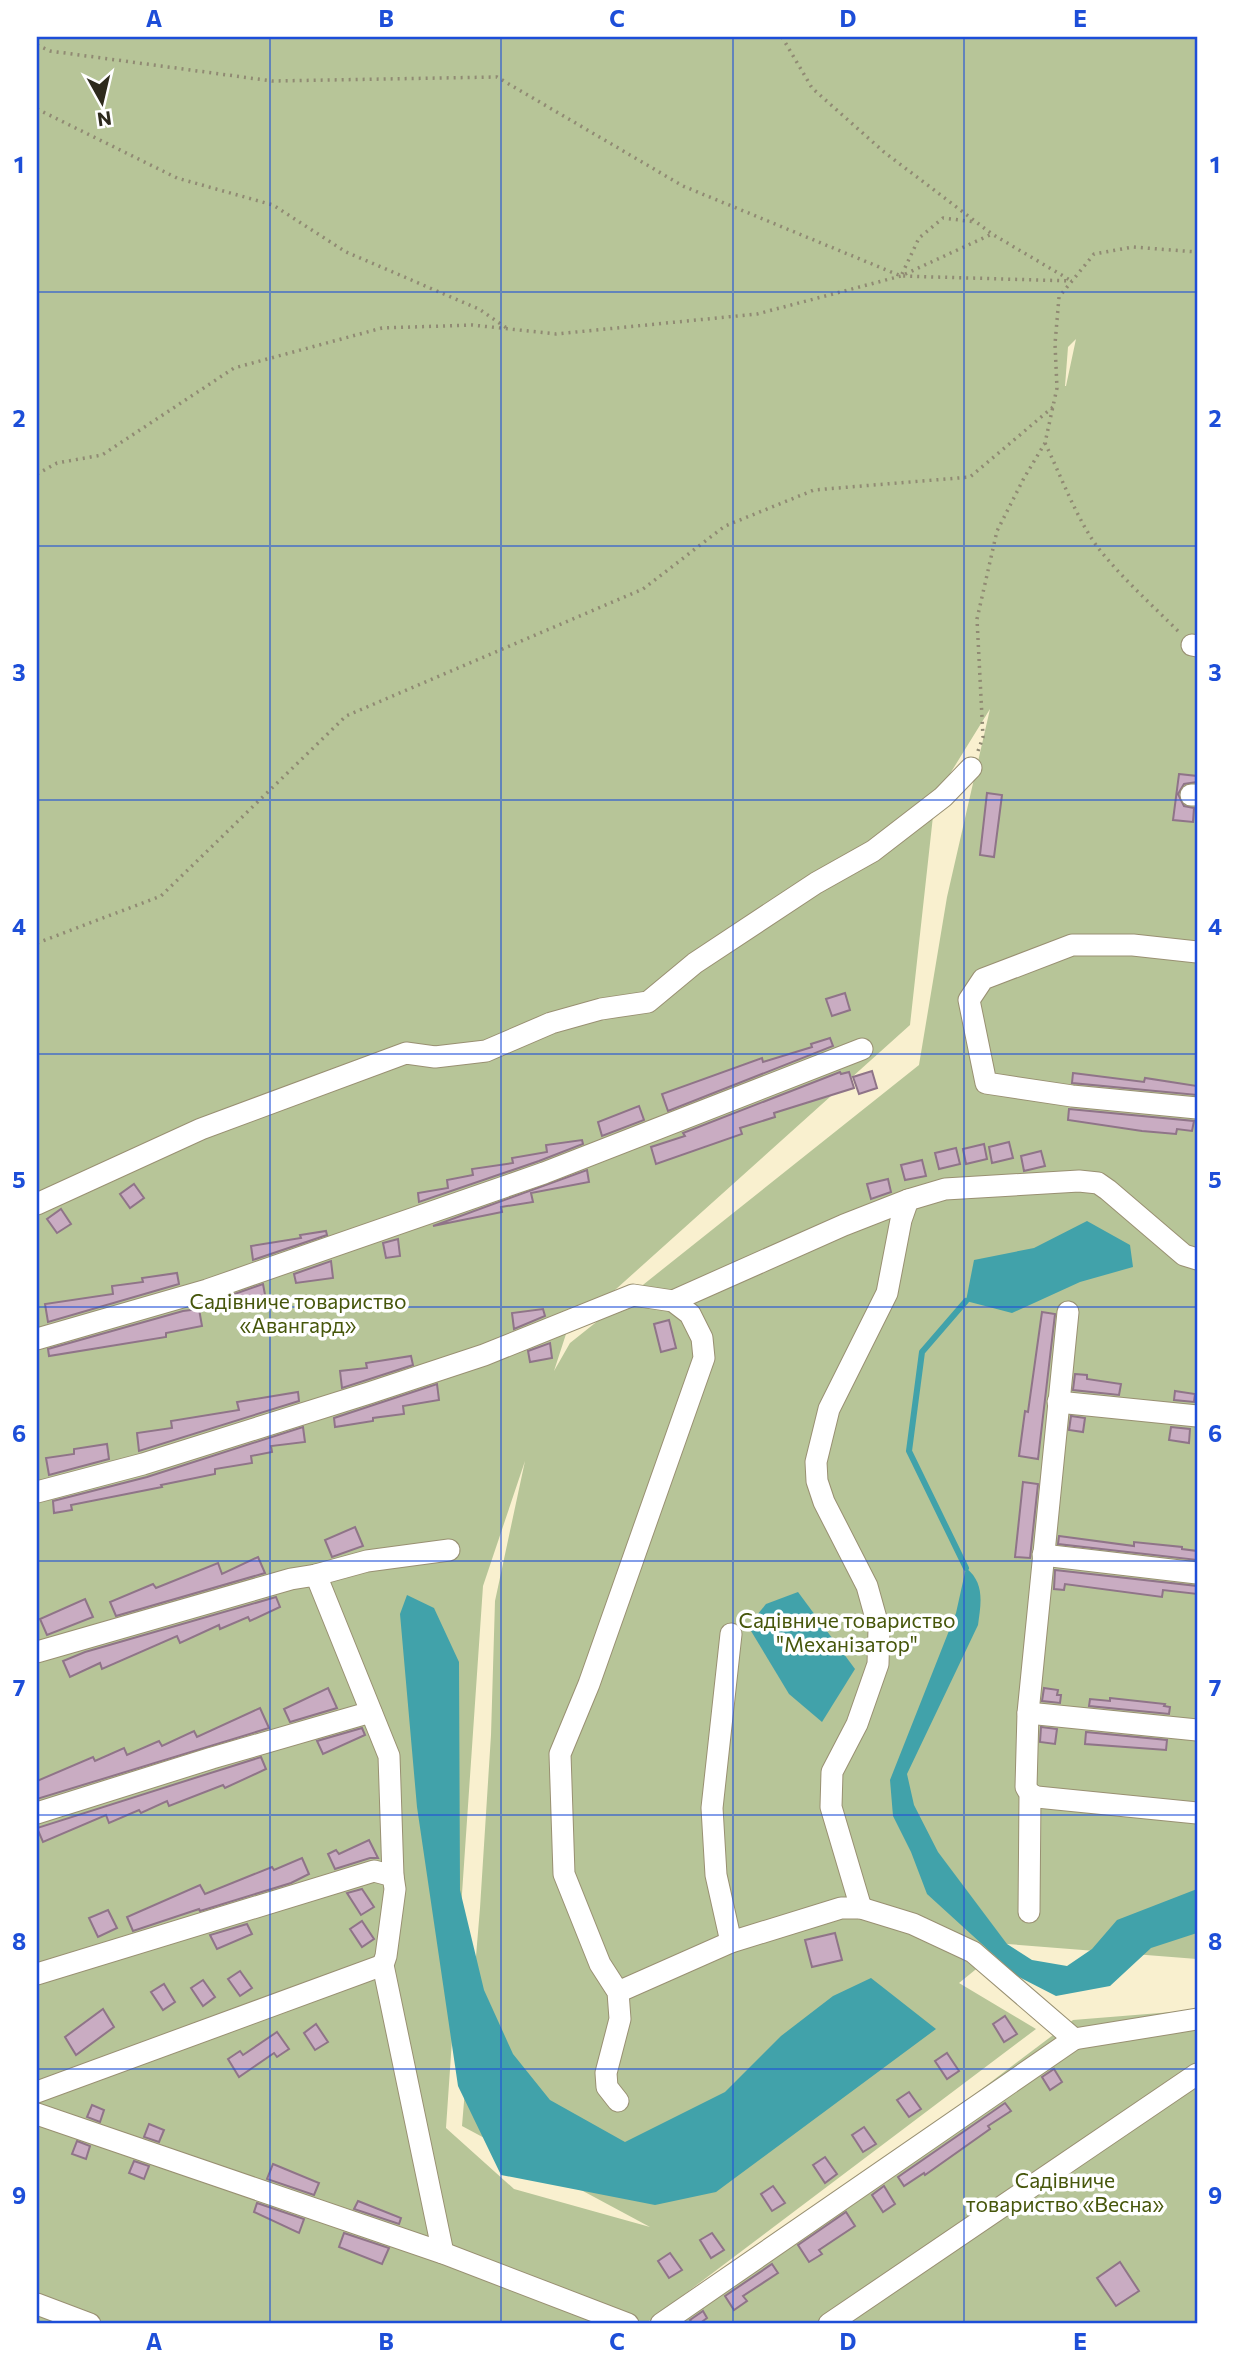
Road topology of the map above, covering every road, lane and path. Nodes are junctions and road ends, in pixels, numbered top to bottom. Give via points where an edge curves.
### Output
1 (782, 37) edge
2 (37, 45) edge
3 (37, 109) edge
4 (978, 223) junction
5 (992, 234) junction
6 (1197, 252) edge
7 (901, 276) junction
8 (1072, 281) junction
9 (510, 329) junction
10 (1053, 407) junction
11 (1045, 443) junction
12 (37, 474) edge
13 (1195, 645) edge
14 (971, 768) joint
15 (37, 943) edge
16 (1197, 952) edge
17 (862, 1049) dead end
18 (1197, 1108) edge
19 (908, 1200) junction
20 (37, 1204) edge
21 (1197, 1259) edge
22 (673, 1301) junction
23 (1068, 1312) dead end
24 (37, 1339) edge
25 (1058, 1402) junction
26 (1197, 1416) edge
27 (37, 1492) edge
28 (449, 1550) dead end
29 (1043, 1555) junction
30 (1197, 1573) edge
31 (316, 1576) junction
32 (731, 1634) dead end
33 (37, 1652) edge
34 (371, 1712) junction
35 (1028, 1713) junction
36 (1197, 1730) edge
37 (1030, 1794) junction
38 (37, 1813) edge
39 (1197, 1813) edge
40 (393, 1876) junction
41 (861, 1909) junction
42 (1029, 1912) dead end
43 (731, 1941) junction
44 (383, 1965) junction
45 (37, 1974) edge
46 (618, 1992) junction
47 (1197, 2019) edge
48 (1074, 2039) junction
49 (1197, 2074) edge
50 (37, 2092) edge
51 (618, 2101) dead end
52 (37, 2114) edge
53 (443, 2253) junction
54 (37, 2304) edge
55 (90, 2324) edge
56 (628, 2324) edge
57 (660, 2324) edge
58 (829, 2324) edge

1 - 4 path via 812,88 884,152
2 - 7 path via 50,51 272,81 497,77 683,186
3 - 9 path via 177,178 273,205 346,252 479,309
4 - 5 path
4 - 7 path via 943,218 919,238
5 - 7 path
5 - 8 path
6 - 8 path via 1133,247 1094,254
7 - 8 path
7 - 9 path via 757,314 556,334
8 - 10 path via 1059,297
9 - 12 path via 382,328 234,368 102,455 57,463
10 - 11 path
10 - 15 path via 970,477 814,490 725,526 643,589 346,716 161,896
11 - 13 path via 1098,547
11 - 14 path via 998,531 977,619 984,737
14 - 20 street via 943,797 873,851 695,963 648,1002 551,1023 486,1051 435,1057 407,1053 201,1129
16 - 18 street via 1072,945 983,979 969,1000 986,1083
17 - 24 street via 507,1186 207,1290
19 - 21 street via 945,1189 1098,1183 1184,1255
19 - 22 street
19 - 41 street via 887,1293 829,1409 816,1462 824,1503 867,1586 879,1629 878,1664 857,1724 832,1772 831,1807
22 - 27 street via 633,1295 407,1381 144,1464
22 - 46 street via 690,1314 702,1338 704,1357 589,1684 559,1754 565,1874 600,1965
23 - 25 street
25 - 26 street
25 - 29 street
28 - 31 street via 367,1561
29 - 30 street
29 - 35 street
31 - 33 street via 291,1579
31 - 34 street
32 - 43 street via 712,1808 716,1875
34 - 38 street
34 - 40 street via 389,1756
35 - 36 street
35 - 37 street via 1026,1787
37 - 39 street
37 - 42 street
40 - 44 street via 396,1889
40 - 45 street via 374,1871
41 - 43 street via 841,1908
41 - 48 street via 913,1924 973,1952
43 - 46 street
44 - 50 street
44 - 53 street
46 - 51 street via 620,2019 606,2073 607,2087
47 - 48 street
48 - 57 street
49 - 58 street
52 - 53 street
53 - 56 street
54 - 55 street

